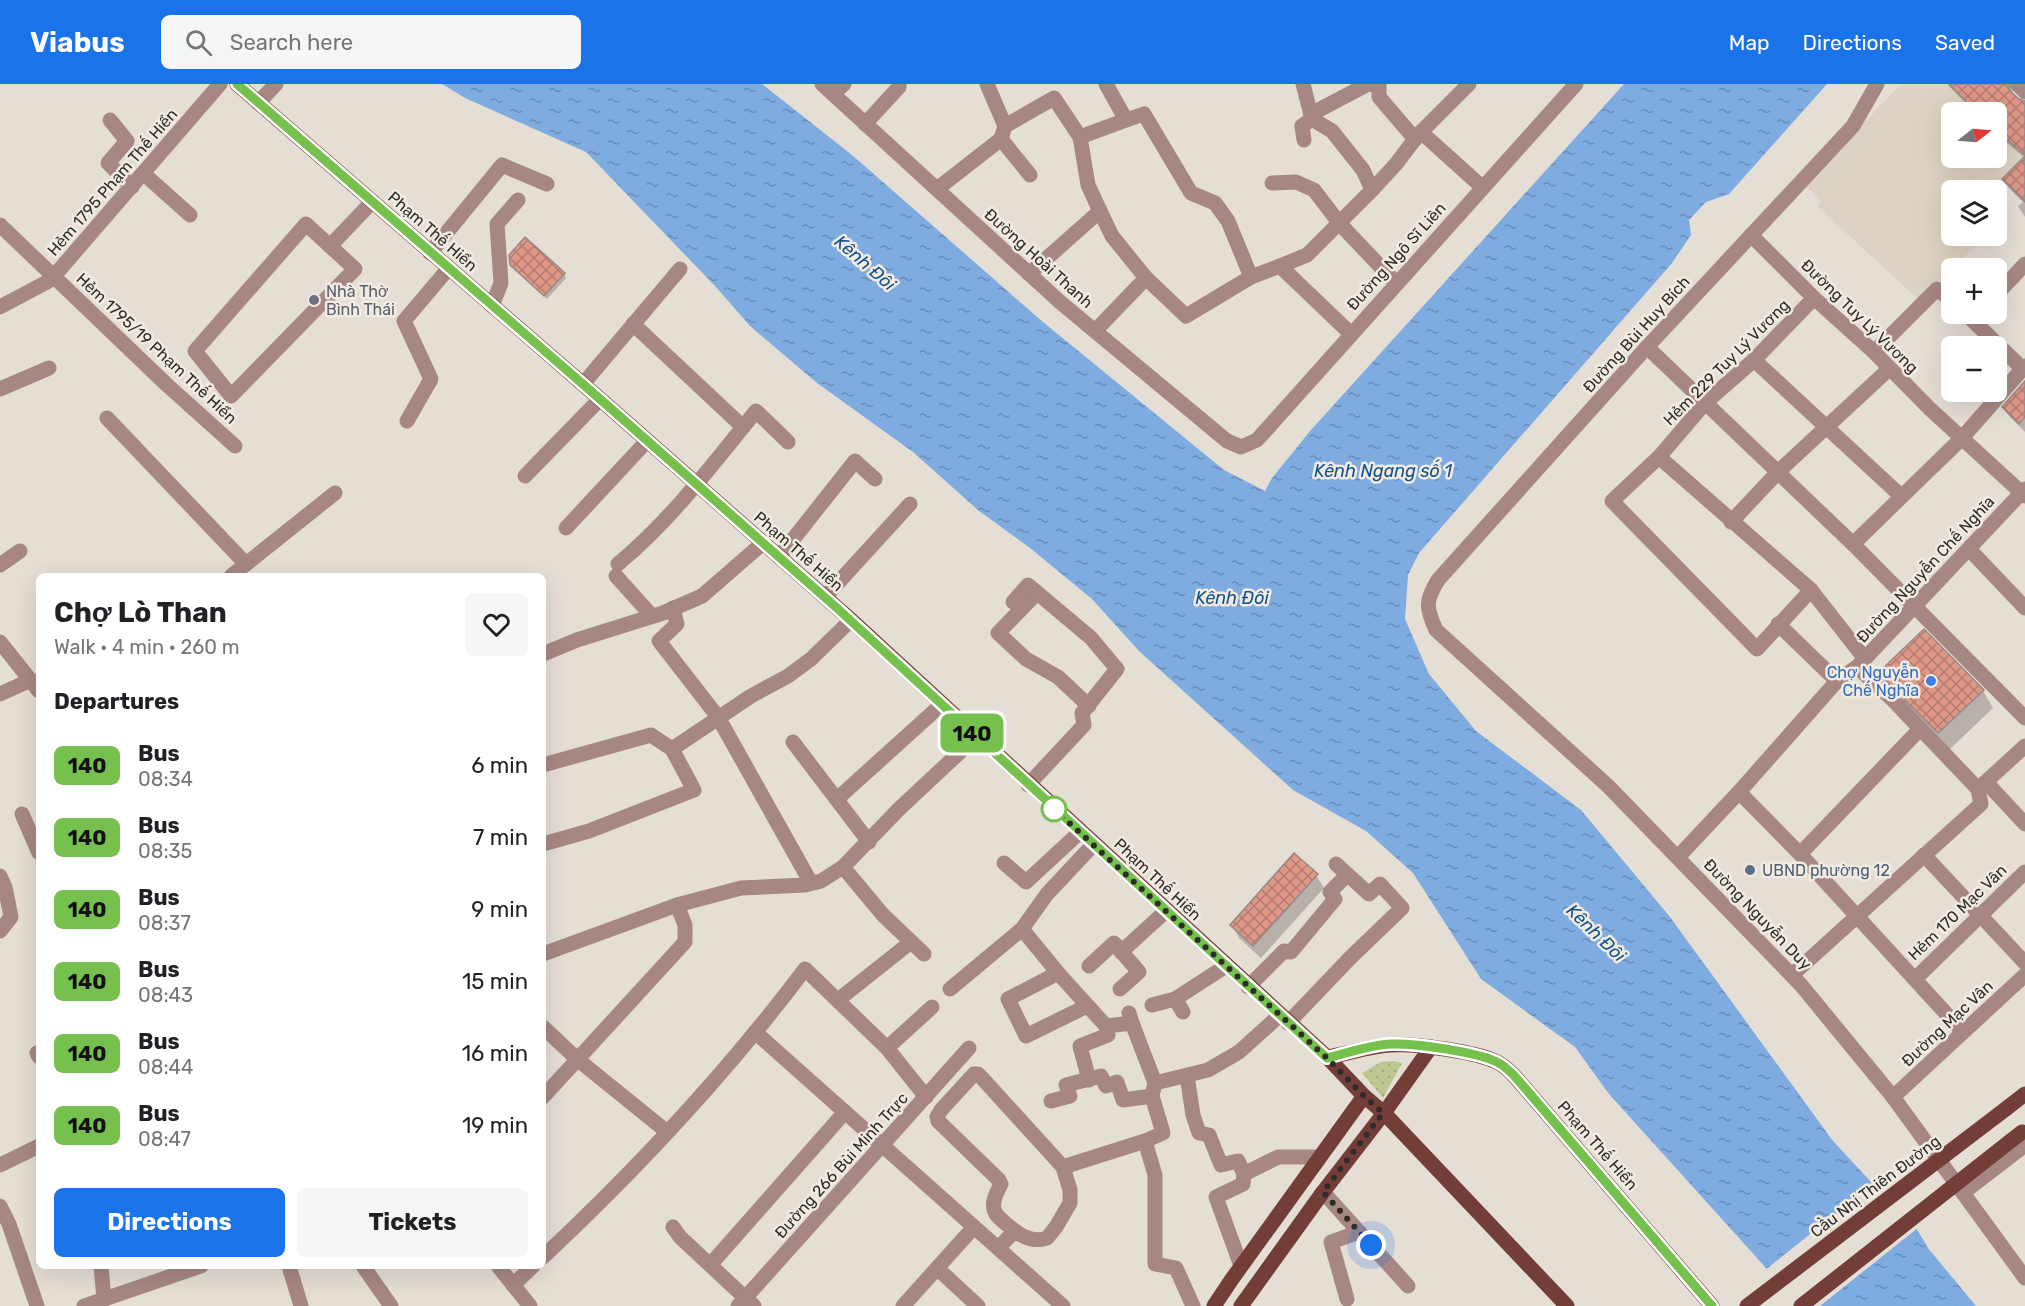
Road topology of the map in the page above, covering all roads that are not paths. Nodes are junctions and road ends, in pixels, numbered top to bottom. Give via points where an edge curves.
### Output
1 (220, 84) edge
2 (237, 84) edge
3 (276, 84) edge
4 (899, 84) edge
5 (987, 84) edge
6 (1106, 84) edge
7 (1303, 84) edge
8 (1469, 84) edge
9 (1576, 84) edge
10 (1877, 84) edge
11 (2017, 84) edge
12 (1379, 85) edge
13 (833, 87) edge
14 (2025, 92) edge
15 (258, 103) junction
16 (1311, 117) junction
17 (110, 120) dead end
18 (1126, 120) junction
19 (865, 124) junction
20 (1003, 133) junction
21 (1418, 135) junction
22 (1080, 137) junction
23 (1304, 140) dead end
24 (144, 174) junction
25 (1030, 175) dead end
26 (1272, 183) dead end
27 (547, 184) dead end
28 (132, 188) junction
29 (1482, 188) junction
30 (937, 189) junction
31 (1372, 190) junction
32 (519, 201) dead end
33 (372, 202) junction
34 (1100, 211) junction
35 (190, 215) dead end
36 (1340, 224) junction
37 (0, 225) edge
38 (1751, 235) junction
39 (330, 246) junction
40 (430, 253) junction
41 (2025, 264) edge
42 (1280, 266) junction
43 (448, 269) junction
44 (680, 269) dead end
45 (1029, 274) junction
46 (54, 276) junction
47 (1251, 277) junction
48 (1146, 278) junction
49 (1396, 283) junction
50 (2007, 283) edge
51 (1941, 292) edge
52 (1814, 298) junction
53 (0, 306) edge
54 (492, 306) junction
55 (633, 324) junction
56 (1981, 324) edge
57 (1095, 332) junction
58 (1351, 334) junction
59 (1647, 347) junction
60 (1874, 352) junction
61 (1754, 360) junction
62 (2024, 367) edge
63 (49, 368) dead end
64 (1889, 369) junction
65 (583, 384) junction
66 (0, 389) edge
67 (600, 399) junction
68 (1706, 402) junction
69 (107, 418) dead end
70 (407, 421) dead end
71 (743, 427) junction
72 (1826, 427) junction
73 (1962, 438) junction
74 (647, 441) junction
75 (788, 442) dead end
76 (235, 446) dead end
77 (1241, 447) joint
78 (1659, 457) junction
79 (1779, 471) junction
80 (525, 476) dead end
81 (875, 479) dead end
82 (696, 484) junction
83 (2024, 493) edge
84 (335, 494) dead end
85 (1901, 496) junction
86 (910, 504) dead end
87 (1731, 522) junction
88 (566, 528) dead end
89 (763, 543) junction
90 (1853, 544) junction
91 (1969, 549) junction
92 (20, 551) dead end
93 (779, 556) junction
94 (246, 564) junction
95 (0, 565) edge
96 (235, 573) edge
97 (1811, 590) junction
98 (1037, 593) junction
99 (825, 597) junction
100 (1013, 602) dead end
101 (1914, 606) junction
102 (673, 608) junction
103 (2025, 608) edge
104 (1427, 610) joint
105 (652, 616) junction
106 (851, 620) junction
107 (1778, 624) junction
108 (0, 642) edge
109 (546, 653) edge
110 (1861, 663) junction
111 (1837, 681) junction
112 (35, 685) edge
113 (0, 694) edge
114 (941, 705) junction
115 (1089, 706) junction
116 (718, 717) junction
117 (2025, 718) edge
118 (1920, 729) junction
119 (976, 737) junction
120 (793, 742) dead end
121 (2025, 746) edge
122 (672, 749) junction
123 (546, 764) edge
124 (1028, 785) junction
125 (1982, 791) junction
126 (1739, 792) junction
127 (837, 799) junction
128 (22, 814) dead end
129 (2025, 824) edge
130 (1080, 832) junction
131 (869, 842) junction
132 (546, 843) edge
133 (1093, 845) junction
134 (36, 846) edge
135 (1800, 854) junction
136 (1924, 855) junction
137 (1678, 857) junction
138 (1004, 862) dead end
139 (1336, 864) dead end
140 (843, 867) junction
141 (2025, 872) edge
142 (0, 876) edge
143 (1347, 876) junction
144 (811, 883) junction
145 (677, 905) junction
146 (1166, 911) junction
147 (1982, 914) junction
148 (1856, 916) junction
149 (1022, 929) junction
150 (0, 931) edge
151 (911, 942) junction
152 (1121, 952) junction
153 (546, 953) edge
154 (924, 954) dead end
155 (2025, 963) edge
156 (1089, 966) dead end
157 (1226, 966) junction
158 (1058, 974) junction
159 (1792, 975) junction
160 (2025, 975) edge
161 (1915, 979) junction
162 (1248, 987) junction
163 (950, 989) dead end
164 (1120, 989) dead end
165 (838, 1000) junction
166 (1152, 1005) dead end
167 (1088, 1006) junction
168 (932, 1007) dead end
169 (1284, 1019) junction
170 (1106, 1026) junction
171 (546, 1031) edge
172 (755, 1032) junction
173 (1963, 1032) junction
174 (1431, 1047) junction
175 (887, 1048) junction
176 (969, 1048) dead end
177 (1327, 1058) junction
178 (577, 1059) junction
179 (1187, 1076) junction
180 (1089, 1080) junction
181 (1154, 1090) junction
182 (929, 1093) junction
183 (546, 1094) edge
184 (2025, 1094) edge
185 (1364, 1096) junction
186 (1893, 1097) junction
187 (1051, 1101) dead end
188 (947, 1103) junction
189 (845, 1112) junction
190 (1383, 1113) junction
191 (2025, 1130) edge
192 (666, 1131) junction
193 (1145, 1140) junction
194 (882, 1145) junction
195 (2025, 1145) edge
196 (36, 1147) edge
197 (1319, 1157) junction
198 (0, 1165) edge
199 (1062, 1167) junction
200 (1244, 1174) junction
201 (1323, 1192) junction
202 (1964, 1192) junction
203 (0, 1206) edge
204 (5, 1226) edge
205 (673, 1227) dead end
206 (974, 1227) junction
207 (1015, 1231) junction
208 (1359, 1232) junction
209 (998, 1248) junction
210 (546, 1254) edge
211 (710, 1265) junction
212 (1241, 1266) junction
213 (937, 1268) junction
214 (101, 1269) edge
215 (290, 1269) edge
216 (365, 1269) edge
217 (500, 1269) edge
218 (530, 1269) edge
219 (174, 1270) edge
220 (2025, 1278) edge
221 (1232, 1279) junction
222 (513, 1285) junction
223 (1408, 1286) dead end
224 (1250, 1292) junction
225 (104, 1299) junction
226 (1347, 1299) dead end
227 (746, 1304) edge
228 (37, 1306) edge
229 (84, 1306) edge
230 (301, 1306) edge
231 (391, 1306) edge
232 (530, 1306) edge
233 (903, 1306) edge
234 (978, 1306) edge
235 (1064, 1306) edge
236 (1193, 1306) edge
237 (1214, 1306) edge
238 (1241, 1306) edge
239 (1567, 1306) edge
240 (1712, 1306) edge
241 (1747, 1306) edge
242 (1801, 1306) edge

1 - 24 street, Hẻm 1795 Phạm Thế Hiển
2 - 15 main road, Phạm Thế Hiển
3 - 15 street
4 - 19 street
5 - 20 street
6 - 18 street
7 - 16 street
8 - 21 street
9 - 29 street, Đường Ngô Sĩ Liên
10 - 38 street, Đường Bùi Huy Bích via 1853,126
11 - 14 street
12 - 16 street via 1368,84
12 - 21 street via 1379,97
13 - 19 street, Đường Hoài Thanh
15 - 33 main road, Phạm Thế Hiển
16 - 23 street via 1302,126
16 - 31 street via 1332,130 1363,170
17 - 28 street via 127,141 108,163
18 - 22 street
18 - 47 street via 1144,114 1191,193 1215,203 1228,221
19 - 30 street, Đường Hoài Thanh
20 - 22 street via 1054,98
20 - 25 street
20 - 30 street
21 - 29 street
21 - 31 street
22 - 34 street via 1088,185
24 - 28 street, Hẻm 1795 Phạm Thế Hiển
24 - 35 street
26 - 36 street via 1296,182 1314,190
27 - 40 street via 502,165
28 - 46 street, Hẻm 1795 Phạm Thế Hiển
29 - 49 street, Đường Ngô Sĩ Liên
30 - 45 street, Đường Hoài Thanh
31 - 36 street
32 - 54 street via 498,224 501,283
33 - 39 street
33 - 40 main road, Phạm Thế Hiển
34 - 45 street
34 - 48 street via 1112,236
36 - 42 street via 1307,255
36 - 49 street
37 - 46 street, Hẻm 1795 Phạm Thế Hiển
38 - 52 street, Đường Tuy Lý Vương
38 - 59 street, Đường Bùi Huy Bích
39 - 39 street via 306,224 195,351 231,396 355,269
40 - 43 main road, Phạm Thế Hiển
41 - 50 street
42 - 47 street
42 - 58 street
43 - 54 main road, Phạm Thế Hiển
43 - 70 street via 404,321 431,379
44 - 55 street
45 - 57 street, Đường Hoài Thanh
46 - 53 street, Hẻm 1795 Phạm Thế Hiển
46 - 76 street, Hẻm 1795/19 Phạm Thế Hiển
47 - 48 street via 1186,316
48 - 57 street
49 - 58 street, Đường Ngô Sĩ Liên
51 - 60 street via 1937,289
52 - 60 street, Đường Tuy Lý Vương
52 - 61 street, Hẻm 229 Tuy Lý Vương
54 - 65 main road, Phạm Thế Hiển
55 - 65 street
55 - 71 street
56 - 62 street
57 - 77 street, Đường Hoài Thanh via 1227,441
58 - 77 street, Đường Ngô Sĩ Liên via 1257,440
59 - 68 street
59 - 104 street, Đường Bùi Huy Bích via 1438,580
60 - 64 street, Đường Tuy Lý Vương
61 - 68 street, Hẻm 229 Tuy Lý Vương
61 - 72 street
62 - 73 street
63 - 66 street
64 - 72 street
64 - 73 street, Đường Tuy Lý Vương
65 - 67 main road, Phạm Thế Hiển
67 - 74 main road, Phạm Thế Hiển
67 - 80 street
68 - 78 street, Hẻm 229 Tuy Lý Vương
68 - 79 street
69 - 94 street
71 - 75 street via 756,411
71 - 82 street
72 - 79 street
72 - 85 street
73 - 83 street, Đường Tuy Lý Vương
73 - 85 street
74 - 82 main road, Phạm Thế Hiển
74 - 88 street
78 - 87 street
78 - 107 street, Hẻm 229 Tuy Lý Vương via 1612,501 1757,649
79 - 87 street
79 - 90 street
81 - 93 street via 855,461
82 - 89 main road, Phạm Thế Hiển
82 - 105 street via 617,570
83 - 91 street, Đường Nguyễn Chế Nghĩa
84 - 94 street
85 - 90 street
86 - 99 street
87 - 97 street
89 - 93 main road, Phạm Thế Hiển
89 - 102 street via 702,596
90 - 101 street
91 - 101 street, Đường Nguyễn Chế Nghĩa
91 - 103 street
92 - 95 street
93 - 99 main road, Phạm Thế Hiển
94 - 96 street
97 - 107 street
97 - 110 street
98 - 100 street via 1028,585
98 - 115 street via 1091,638 1117,669
98 - 115 street via 998,633 1026,659 1058,677
99 - 106 main road, Phạm Thế Hiển
101 - 110 street, Đường Nguyễn Chế Nghĩa
101 - 117 street
102 - 105 street
102 - 116 street via 677,624 659,641
104 - 137 street, Đường Nguyễn Duy via 1436,630 1608,786
105 - 109 street
106 - 114 main road, Phạm Thế Hiển
106 - 116 street via 788,676
107 - 111 street
108 - 112 street
110 - 111 street, Đường Nguyễn Chế Nghĩa
110 - 118 street
111 - 126 street, Đường Nguyễn Chế Nghĩa
112 - 113 street
114 - 119 main road, Phạm Thế Hiển
114 - 127 street
115 - 124 street via 1082,713 1084,725
116 - 122 street
116 - 144 street
118 - 125 street
118 - 135 street
119 - 124 main road, Phạm Thế Hiển
119 - 131 street
120 - 127 street
121 - 125 street
122 - 123 street via 651,735
122 - 132 street via 694,790 589,831
124 - 130 main road, Phạm Thế Hiển
125 - 129 street
125 - 136 street
126 - 135 street, Hẻm 170 Mạc Vân
126 - 137 street, Đường Nguyễn Chế Nghĩa
127 - 131 street
128 - 134 street
130 - 133 main road, Phạm Thế Hiển
130 - 138 street via 1026,882
131 - 140 street
133 - 146 main road, Phạm Thế Hiển
133 - 149 street via 1047,894
135 - 148 street, Hẻm 170 Mạc Vân
136 - 147 street
136 - 148 street
137 - 159 street, Đường Nguyễn Duy
139 - 143 street
140 - 144 street
140 - 151 street
141 - 147 street, Hẻm 170 Mạc Vân
142 - 150 street via 11,917
143 - 162 street via 1330,892 1335,899 1290,952 1284,951
143 - 169 street via 1370,894 1380,884 1402,908
144 - 145 street via 741,888
145 - 153 street
145 - 178 street via 685,926 685,942
146 - 152 street
146 - 157 main road, Phạm Thế Hiển
147 - 155 street
147 - 161 street, Hẻm 170 Mạc Vân
148 - 159 street
148 - 161 street, Hẻm 170 Mạc Vân
149 - 158 street
149 - 163 street
151 - 154 street
151 - 165 street
152 - 156 street via 1114,944
152 - 164 street via 1139,972
157 - 162 main road, Phạm Thế Hiển
157 - 166 street via 1179,1006
158 - 167 street
158 - 167 street via 1008,999 1026,1036
159 - 186 street, Đường Nguyễn Duy
160 - 173 street, Đường Mạc Vân
161 - 173 street, Hẻm 170 Mạc Vân
162 - 169 main road, Phạm Thế Hiển
165 - 172 street via 805,969
165 - 175 street
167 - 170 street
168 - 175 street
169 - 177 main road, Phạm Thế Hiển
169 - 179 street via 1239,1052 1208,1070
170 - 180 street via 1108,1035 1080,1046
170 - 181 street via 1130,1018
171 - 178 street
172 - 189 street
172 - 192 street
173 - 186 street, Đường Mạc Vân
174 - 177 main road, Phạm Thế Hiển via 1389,1044
174 - 190 main road
174 - 240 main road, Phạm Thế Hiển via 1497,1062 1518,1080
175 - 182 street
176 - 182 street, Đường 266 Bùi Minh Trực
177 - 185 main road, Phạm Thế Hiển
178 - 183 street
178 - 192 street
179 - 181 street
179 - 200 street via 1199,1133 1209,1135 1221,1165 1238,1161
180 - 181 street via 1101,1076 1106,1086 1117,1083 1123,1100
180 - 187 street via 1066,1085 1070,1096
181 - 193 street via 1163,1133
182 - 188 street
182 - 194 street, Đường 266 Bùi Minh Trực
184 - 241 main road, Cầu Nhị Thiên Đường, bridge
185 - 190 main road, Phạm Thế Hiển
185 - 197 main road
186 - 202 street, Đường Nguyễn Duy
188 - 199 street via 978,1074
188 - 207 street via 938,1121 999,1180 1001,1184 993,1195 994,1210
189 - 194 street
189 - 211 street, Đường 266 Bùi Minh Trực
190 - 201 main road
190 - 239 main road, Phạm Thế Hiển
191 - 242 main road, bridge
192 - 210 street
193 - 199 street
193 - 236 street via 1155,1175 1155,1264 1176,1268
194 - 206 street
194 - 227 street, Đường 266 Bùi Minh Trực
195 - 202 street
196 - 198 street
197 - 200 street via 1278,1157
197 - 212 main road
199 - 207 street via 1070,1203 1056,1227 1042,1240 1029,1239
200 - 212 street via 1243,1184 1216,1197
201 - 208 street
201 - 224 main road
202 - 220 street, Đường Nguyễn Duy
203 - 204 street
204 - 228 street
205 - 211 street
206 - 209 street
206 - 213 street
207 - 209 street
208 - 223 street
208 - 226 street via 1331,1242
209 - 235 street
211 - 227 street
212 - 221 main road
213 - 233 street
213 - 234 street
214 - 225 street
215 - 230 street
216 - 231 street
217 - 222 street
218 - 222 street
219 - 225 street
221 - 224 main road
221 - 237 main road
222 - 232 street
224 - 238 main road
225 - 229 street

